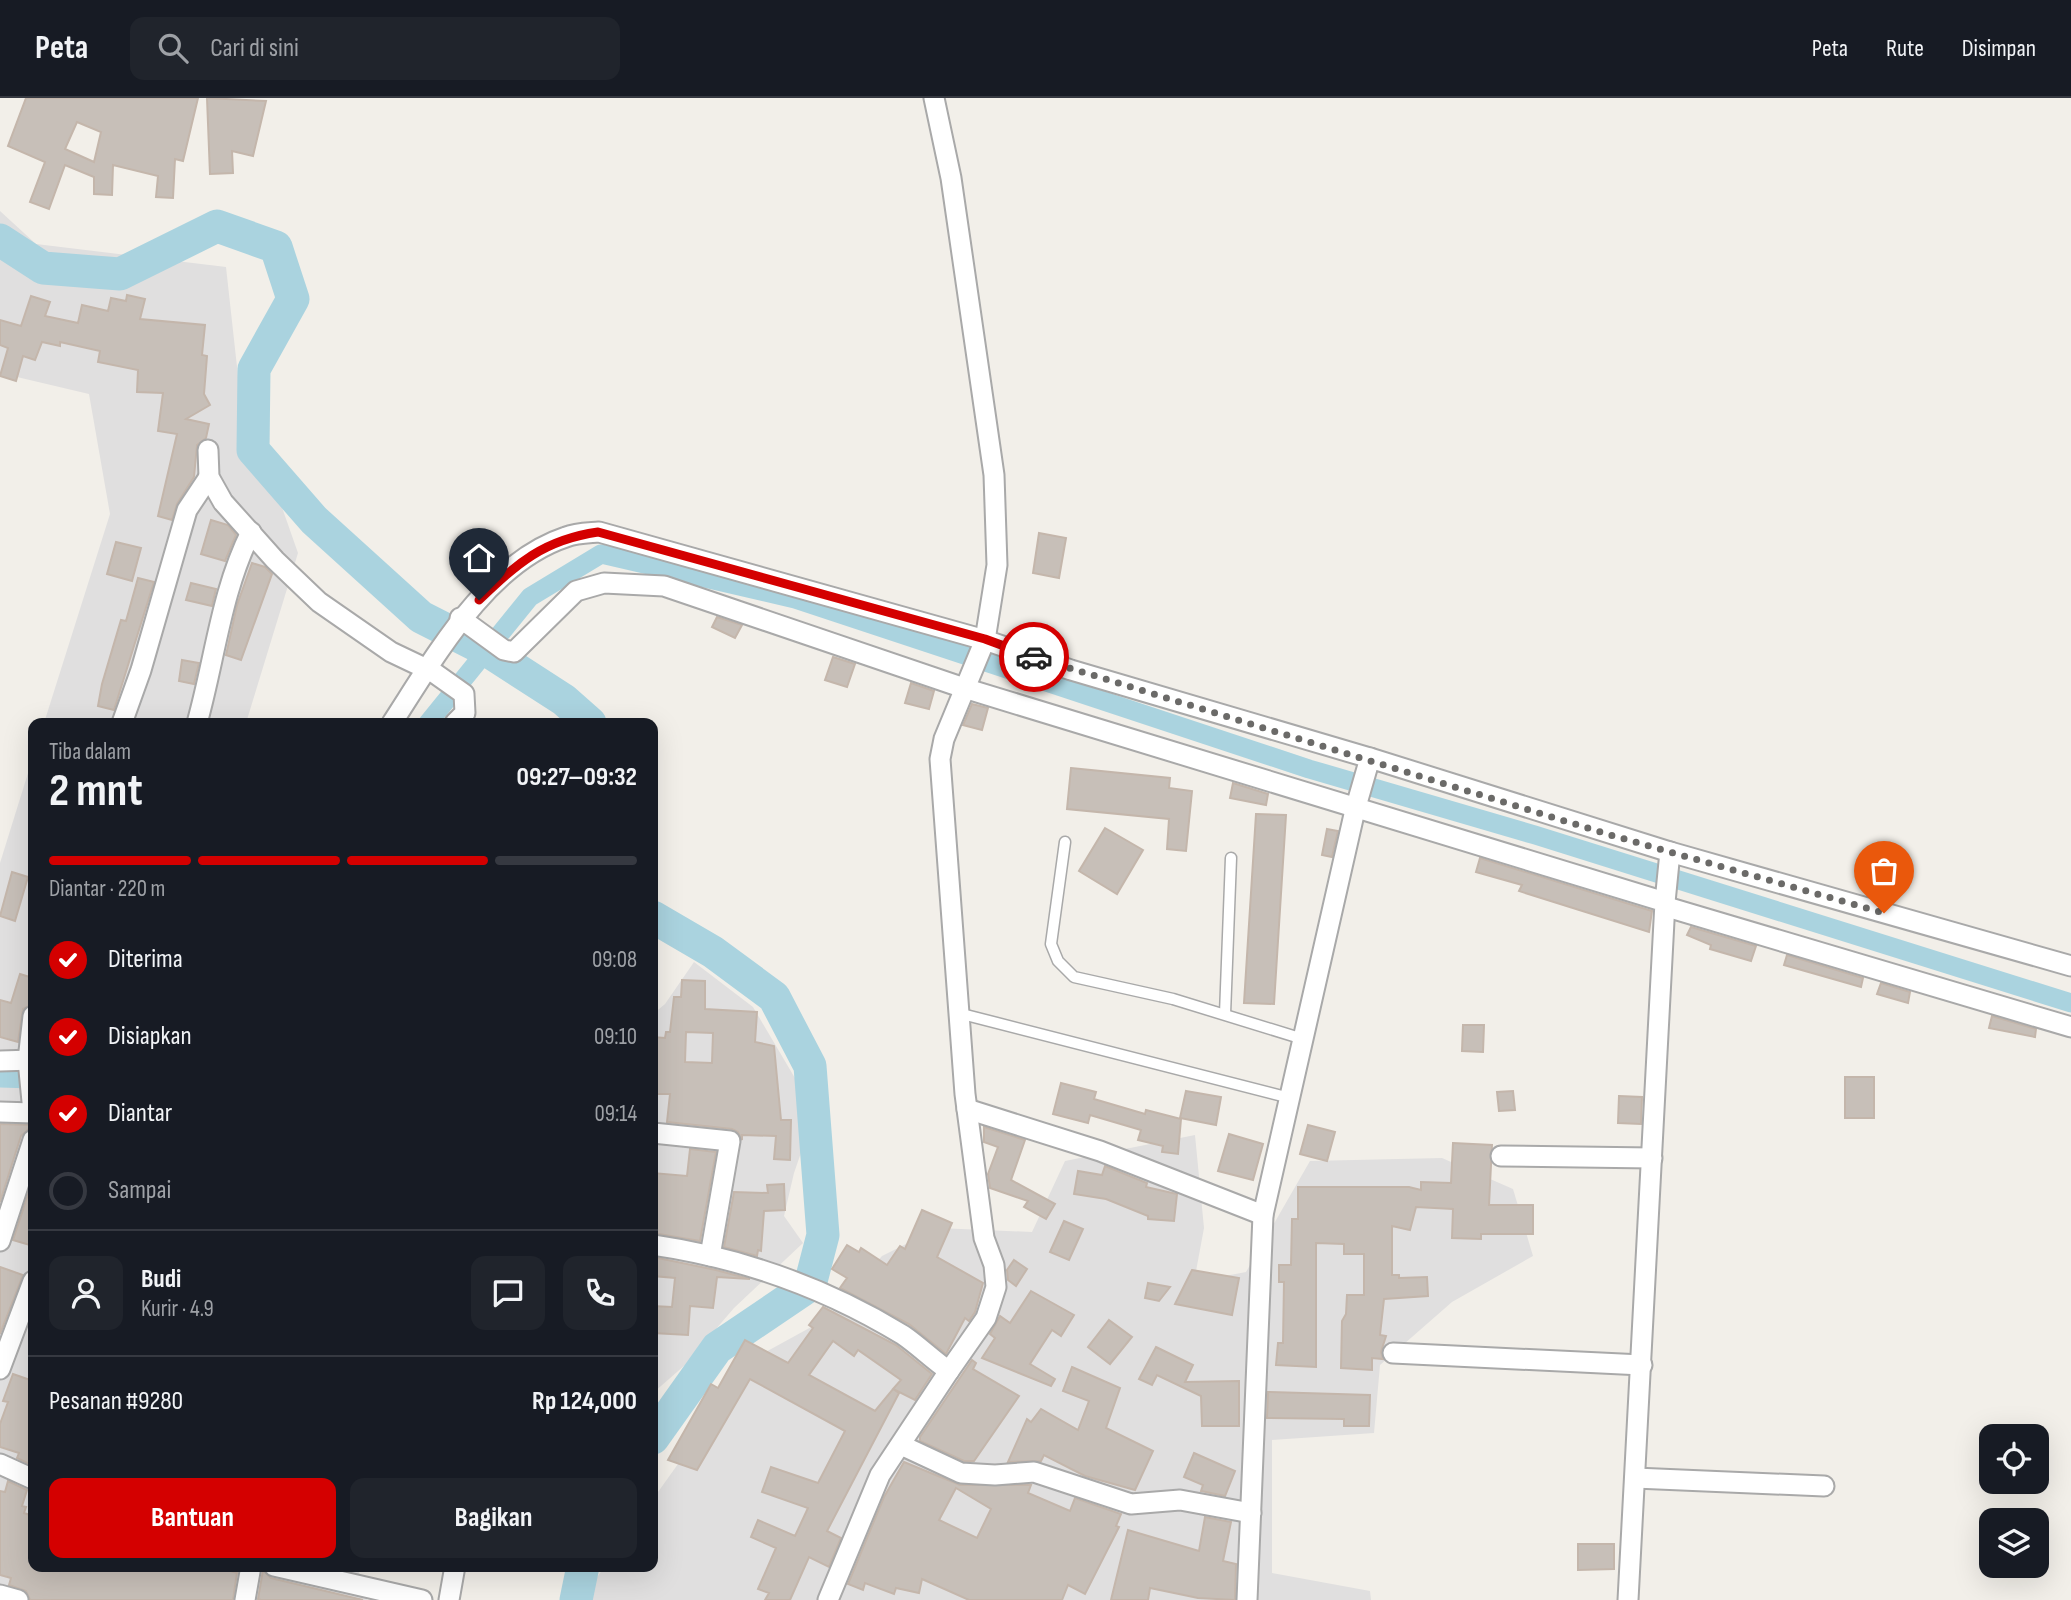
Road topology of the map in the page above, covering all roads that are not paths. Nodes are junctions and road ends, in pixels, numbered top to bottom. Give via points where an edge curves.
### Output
1 (934, 98) edge
2 (208, 450) dead end
3 (209, 478) junction
4 (251, 532) junction
5 (458, 622) junction
6 (983, 644) junction
7 (432, 665) junction
8 (966, 683) junction
9 (124, 718) edge
10 (198, 718) edge
11 (395, 718) edge
12 (460, 718) edge
13 (1369, 761) junction
14 (1356, 808) junction
15 (1065, 842) dead end
16 (1231, 858) dead end
17 (1669, 858) junction
18 (1666, 902) junction
19 (2071, 966) edge
20 (958, 1013) junction
21 (1225, 1014) junction
22 (2071, 1027) edge
23 (1303, 1039) junction
24 (0, 1061) edge
25 (28, 1063) edge
26 (1290, 1098) junction
27 (967, 1109) junction
28 (28, 1110) edge
29 (0, 1112) edge
30 (658, 1134) edge
31 (28, 1155) edge
32 (1501, 1156) dead end
33 (1653, 1158) junction
34 (1263, 1215) junction
35 (0, 1241) edge
36 (658, 1246) edge
37 (710, 1256) junction
38 (28, 1294) edge
39 (1393, 1353) dead end
40 (1642, 1365) junction
41 (0, 1369) edge
42 (949, 1371) junction
43 (901, 1444) junction
44 (0, 1464) edge
45 (28, 1477) edge
46 (1635, 1478) junction
47 (1824, 1486) dead end
48 (1251, 1513) junction
49 (250, 1572) edge
50 (300, 1572) edge
51 (454, 1572) edge
52 (0, 1595) edge
53 (18, 1600) edge
54 (244, 1600) edge
55 (422, 1600) edge
56 (449, 1600) edge
57 (828, 1600) edge
58 (1247, 1600) edge
59 (1628, 1600) edge

1 - 6 street via 951,178 994,475 997,565
2 - 3 street
3 - 4 street via 223,502
3 - 9 street via 187,510
4 - 7 street via 319,601 391,652
4 - 10 street via 217,630
5 - 6 street via 517,564 566,537 598,532
5 - 7 street
5 - 8 street via 514,652 576,591 604,583 664,586
6 - 8 street
6 - 13 street
7 - 11 street
7 - 12 street via 464,694 465,713
8 - 14 street
8 - 20 street via 940,759
13 - 14 street
13 - 17 street
14 - 18 street
14 - 23 street
15 - 21 lane via 1051,944 1058,961 1074,976
16 - 21 lane
17 - 18 street
17 - 19 street
18 - 22 street
18 - 33 street
20 - 26 lane
20 - 27 street
21 - 23 lane
23 - 26 street
24 - 25 street
26 - 34 street
27 - 34 street via 1100,1151
27 - 42 street via 984,1238 996,1287 986,1318
28 - 29 street
30 - 37 street via 730,1141
31 - 35 street
32 - 33 street
33 - 40 street
34 - 48 street
36 - 37 street
37 - 42 street via 821,1292 904,1336
38 - 41 street
39 - 40 street
40 - 46 street
42 - 43 street
43 - 48 street via 961,1474 1034,1472 1131,1504 1180,1500
43 - 57 street via 880,1475
44 - 45 street
46 - 47 street
46 - 59 street
48 - 58 street
49 - 54 street
50 - 55 street
51 - 56 street
52 - 53 street

